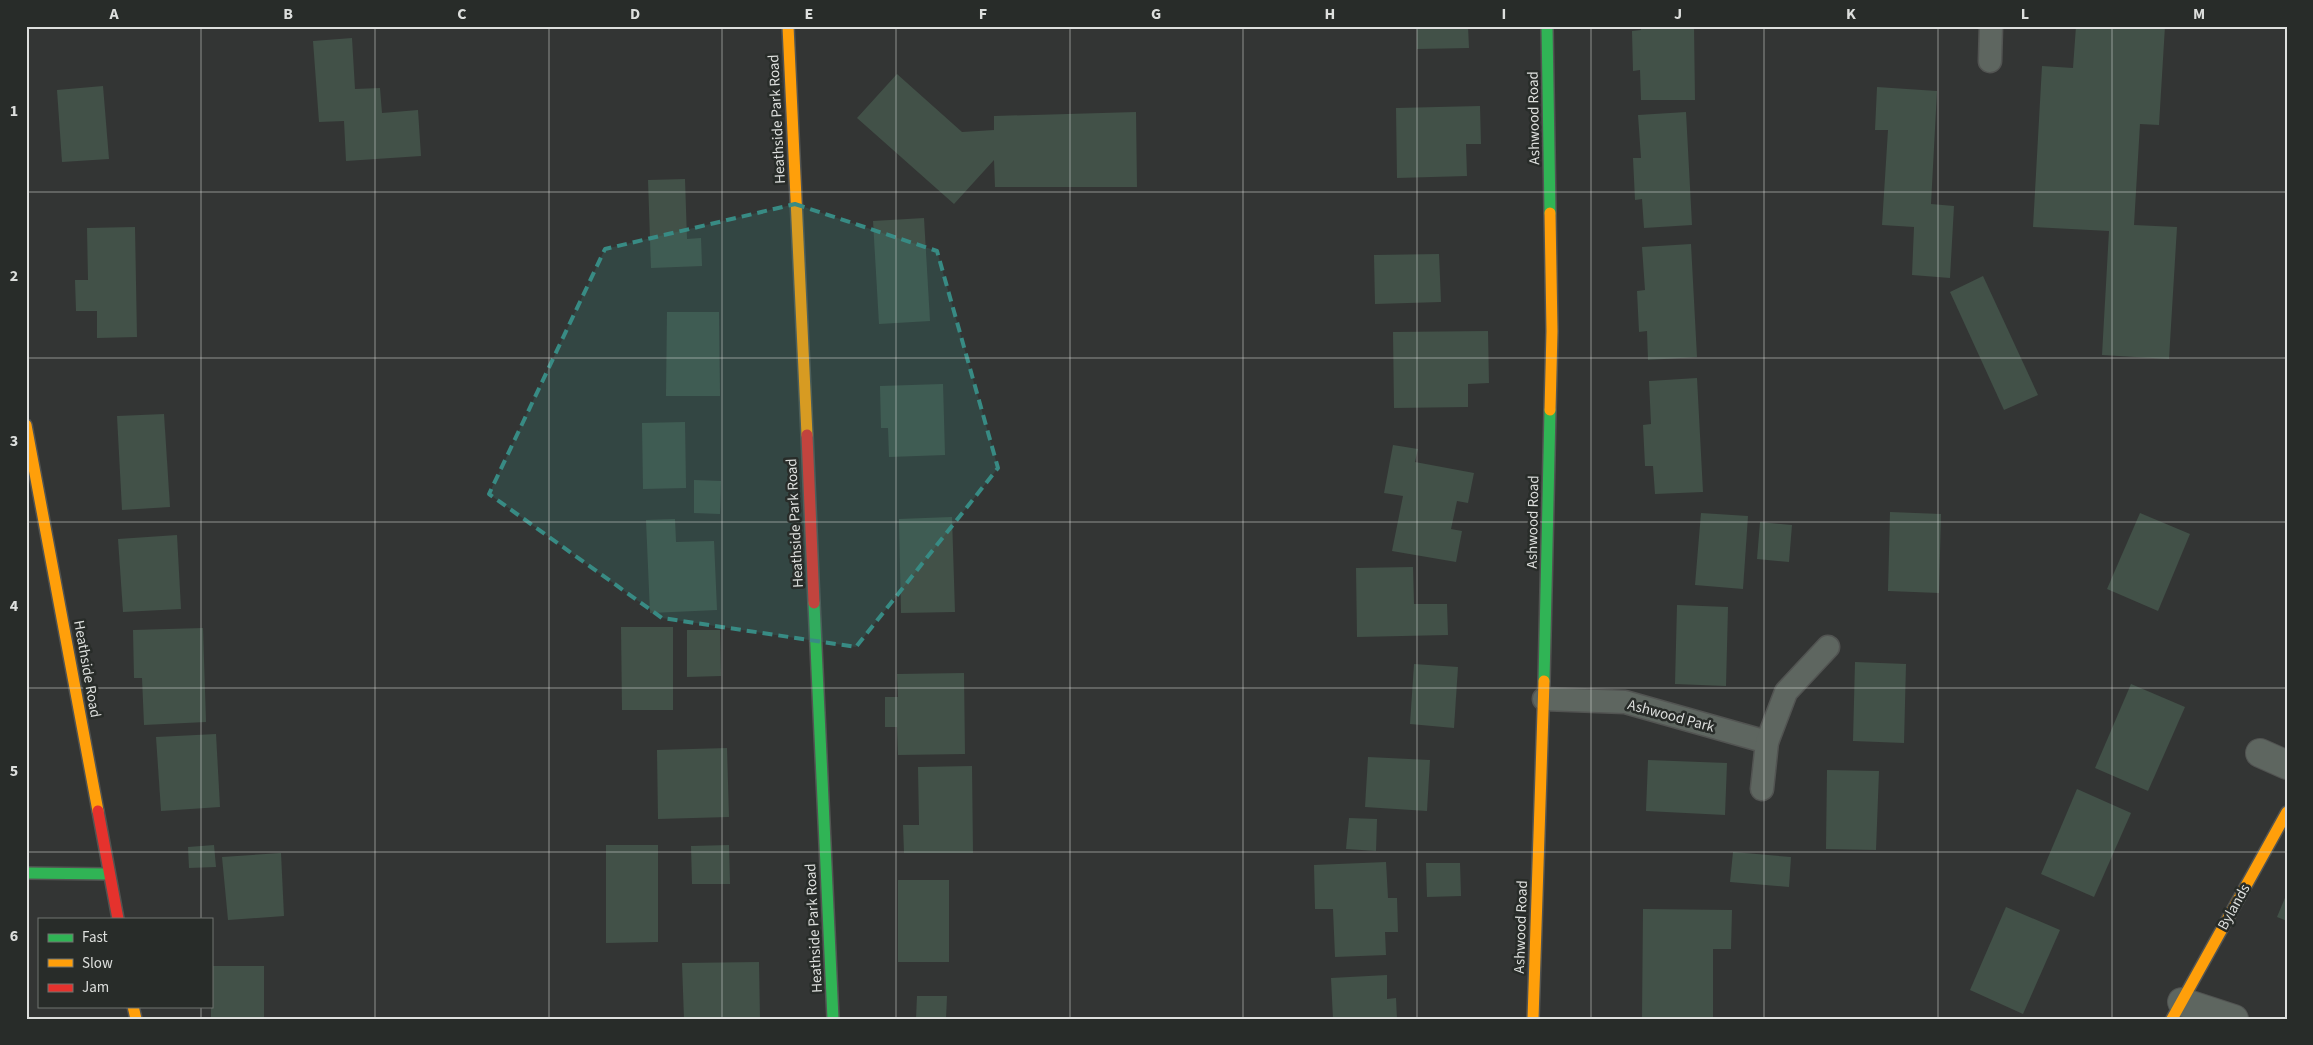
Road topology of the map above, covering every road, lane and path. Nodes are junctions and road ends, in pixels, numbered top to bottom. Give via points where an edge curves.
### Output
1 (788, 26) edge
2 (1548, 26) edge
3 (1991, 26) edge
4 (1990, 61) dead end
5 (26, 425) edge
6 (1828, 647) dead end
7 (1544, 698) junction
8 (1767, 742) junction
9 (2260, 753) dead end
10 (2287, 765) edge
11 (1762, 789) dead end
12 (2287, 812) edge
13 (26, 873) edge
14 (109, 874) junction
15 (118, 918) edge
16 (2177, 1010) edge
17 (833, 1019) edge
18 (1533, 1019) edge
19 (2234, 1019) edge

1 - 17 street, Heathside Park Road
2 - 7 street, Ashwood Road via 1552,331
3 - 4 lane
5 - 14 street, Heathside Road
6 - 8 lane via 1786,692
7 - 8 lane, Ashwood Park via 1625,702
7 - 18 street, Ashwood Road
8 - 11 lane
9 - 10 street
12 - 16 street, Bylands
13 - 14 street
14 - 15 street, Heathside Road
16 - 19 street, Bylands

